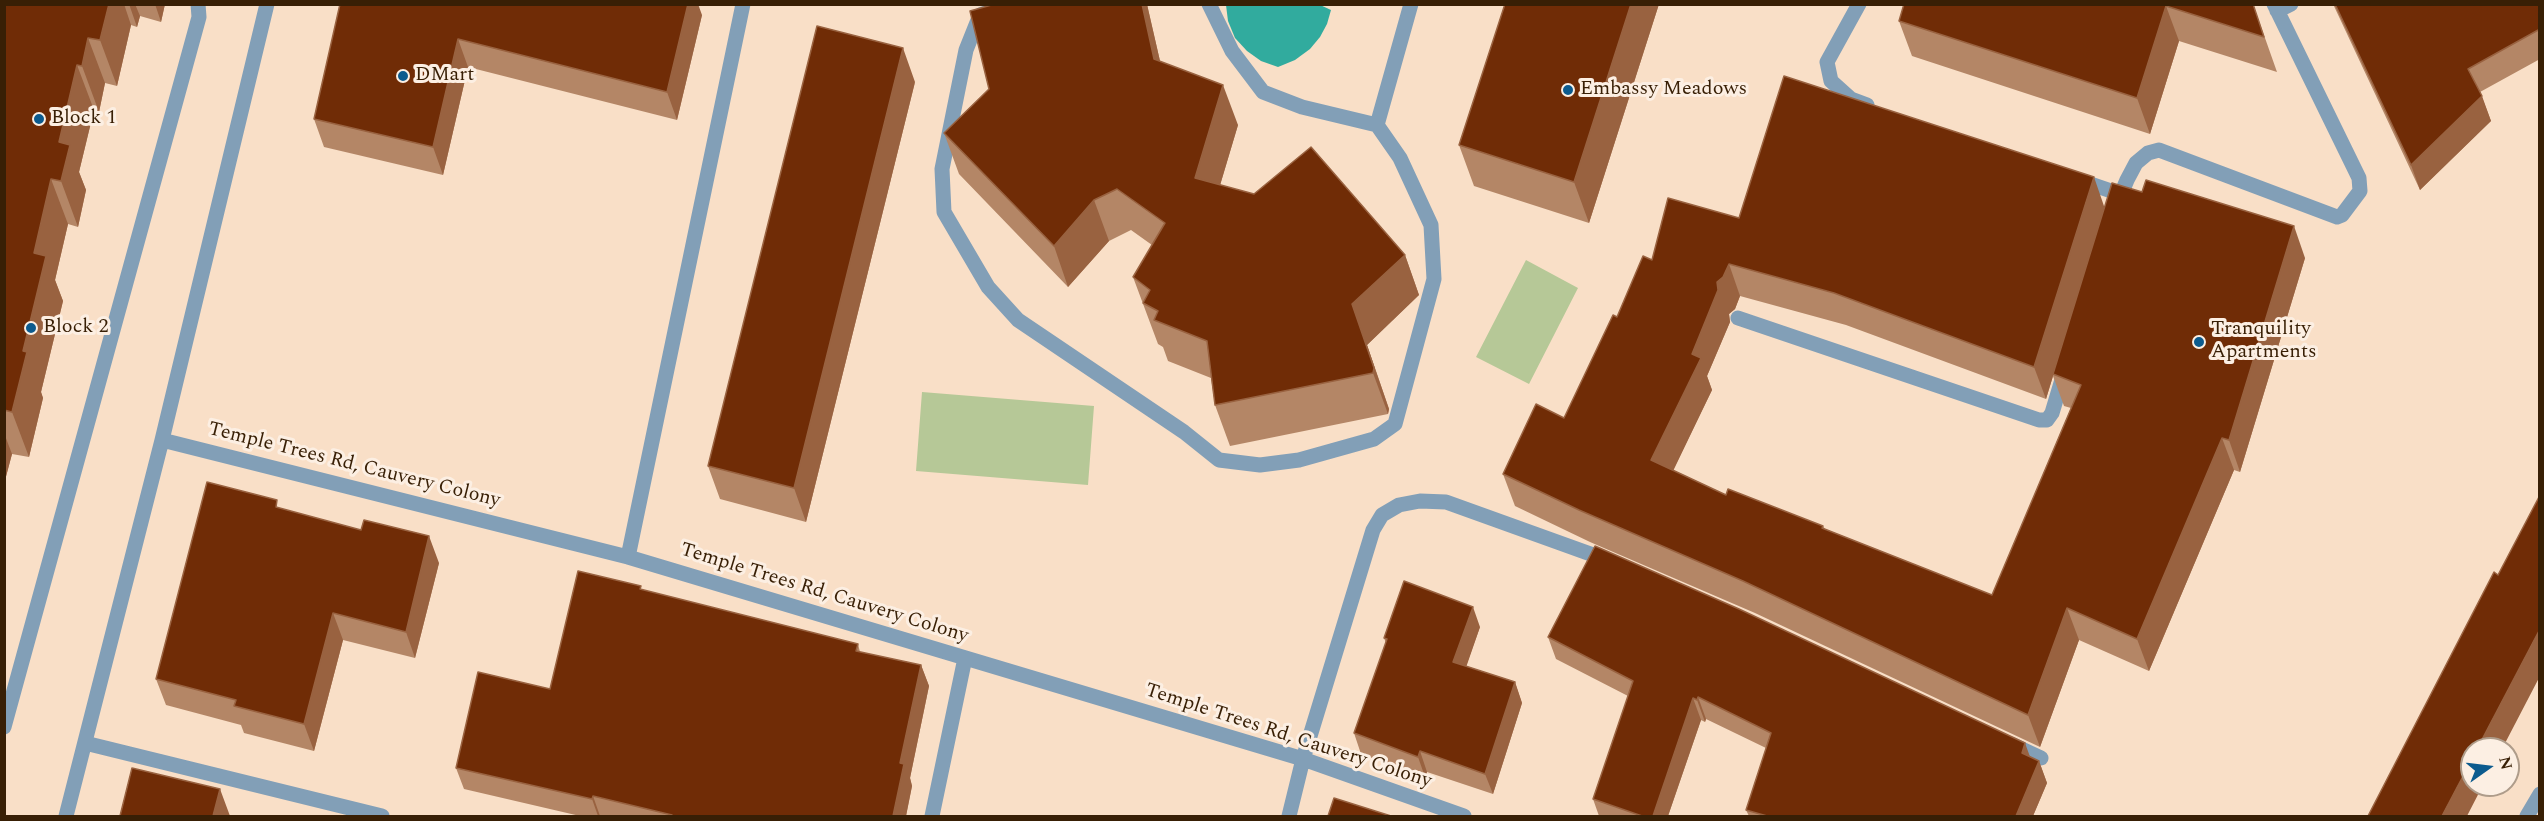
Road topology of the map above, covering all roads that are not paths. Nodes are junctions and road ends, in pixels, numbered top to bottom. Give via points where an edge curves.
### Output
1 (198, 4) edge
2 (267, 4) edge
3 (744, 4) edge
4 (1011, 4) edge
5 (1209, 4) edge
6 (1411, 4) edge
7 (1859, 4) edge
8 (2281, 7) edge
9 (1884, 110) edge
10 (1377, 125) junction
11 (2069, 176) edge
12 (2120, 194) junction
13 (2114, 216) edge
14 (1738, 318) dead end
15 (2069, 359) edge
16 (162, 440) junction
17 (628, 557) junction
18 (1626, 568) edge
19 (965, 658) junction
20 (4, 727) edge
21 (1998, 738) edge
22 (85, 742) junction
23 (2041, 758) dead end
24 (1303, 759) junction
25 (2540, 794) edge
26 (66, 816) edge
27 (382, 816) edge
28 (932, 816) edge
29 (1289, 816) edge
30 (1464, 816) edge
31 (2527, 816) edge

1 - 20 street via 193,40
2 - 16 street
3 - 17 street
4 - 10 street via 980,15 966,50 942,169 944,212 988,287 1018,320 1219,460 1260,465 1299,460 1374,439 1395,423 1434,279 1431,225 1400,158
5 - 10 street via 1232,51 1263,92 1302,107
6 - 10 street
7 - 9 street via 1827,62 1831,81 1851,99
8 - 12 street via 2359,178 2360,191 2342,216 2159,150 2148,153 2136,164
11 - 12 street
12 - 13 street
14 - 15 street via 2043,420 2052,413
16 - 17 street, Temple Trees Rd, Cauvery Colony
16 - 22 street
17 - 19 street, Temple Trees Rd, Cauvery Colony
18 - 24 street via 1446,502 1399,505 1382,515 1373,530
19 - 24 street, Temple Trees Rd, Cauvery Colony
19 - 28 street
21 - 23 street
22 - 26 street
22 - 27 street
24 - 29 street
24 - 30 street, Temple Trees Rd, Cauvery Colony
25 - 31 street

